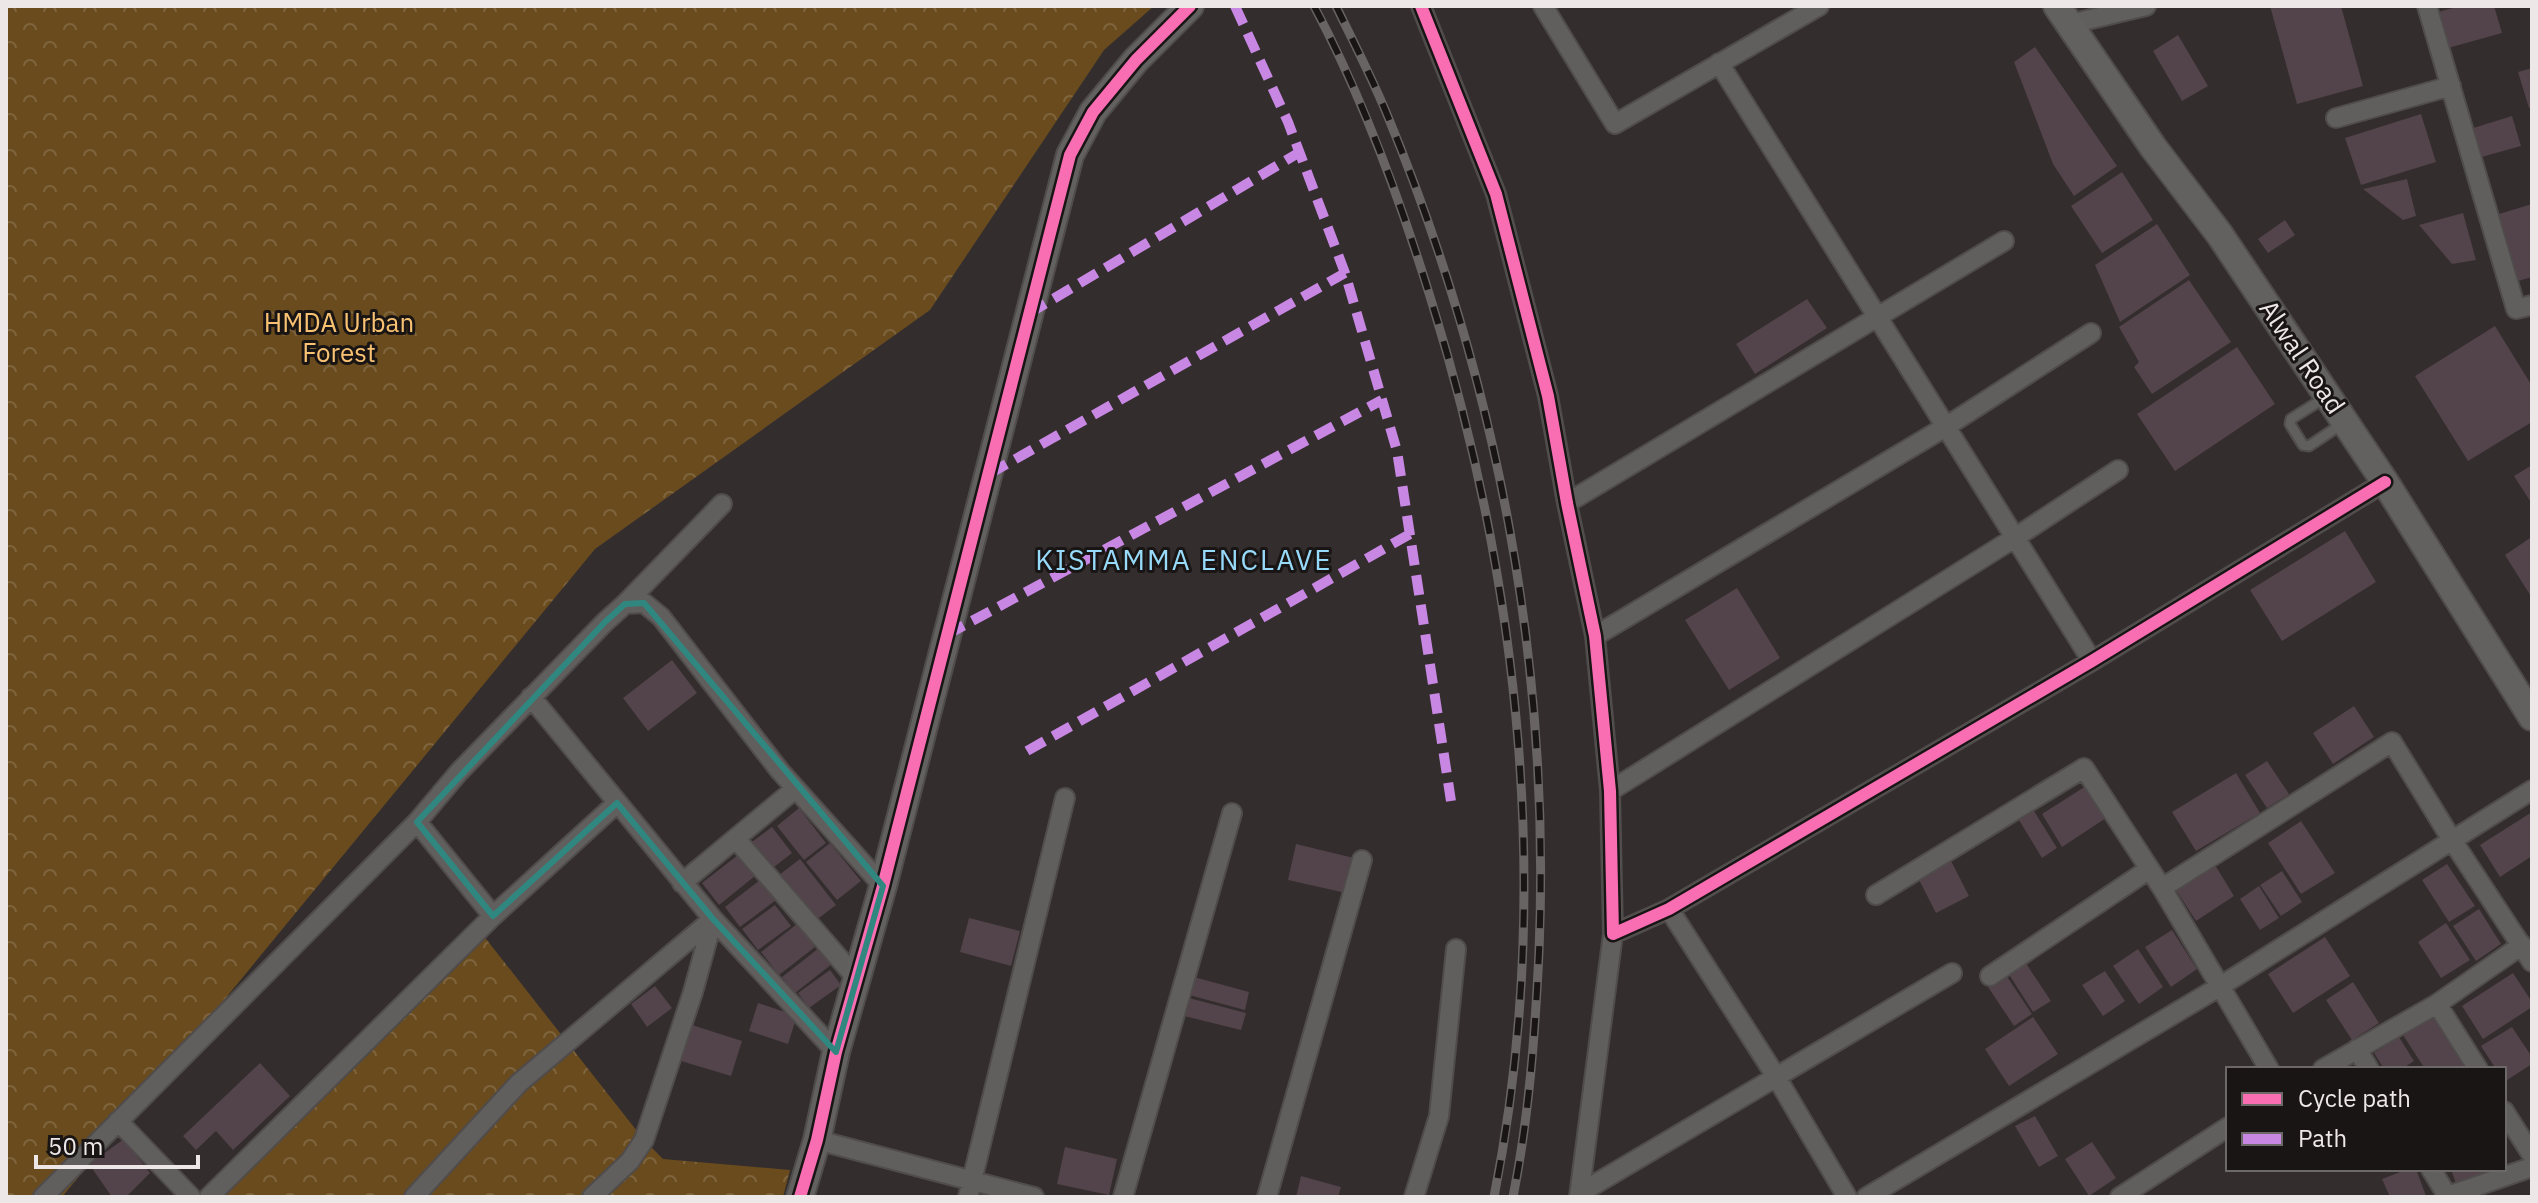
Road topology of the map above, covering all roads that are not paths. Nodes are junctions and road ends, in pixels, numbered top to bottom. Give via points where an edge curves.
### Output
1 (1190, 6) edge
2 (1421, 6) edge
3 (1543, 6) edge
4 (1819, 6) edge
5 (2146, 6) edge
6 (2427, 6) edge
7 (2064, 12) edge
8 (1719, 63) junction
9 (2451, 86) junction
10 (2336, 118) dead end
11 (2004, 241) dead end
12 (2532, 305) edge
13 (1877, 318) junction
14 (2091, 333) dead end
15 (2328, 396) junction
16 (2345, 422) junction
17 (1947, 426) junction
18 (2118, 470) dead end
19 (2385, 482) junction
20 (1567, 503) junction
21 (722, 504) dead end
22 (2016, 537) junction
23 (625, 604) junction
24 (1595, 636) junction
25 (2092, 661) junction
26 (531, 697) junction
27 (2532, 717) edge
28 (795, 789) junction
29 (2532, 790) edge
30 (1610, 791) junction
31 (1065, 798) dead end
32 (617, 803) junction
33 (1232, 813) dead end
34 (417, 822) junction
35 (736, 839) junction
36 (2452, 840) junction
37 (1362, 860) dead end
38 (2148, 870) junction
39 (682, 883) junction
40 (883, 886) junction
41 (2162, 888) junction
42 (1876, 895) dead end
43 (1669, 909) junction
44 (493, 916) junction
45 (713, 919) junction
46 (1613, 934) junction
47 (1456, 949) dead end
48 (2527, 954) edge
49 (1952, 973) dead end
50 (1990, 976) dead end
51 (857, 979) junction
52 (2219, 987) junction
53 (2437, 1004) junction
54 (2357, 1049) junction
55 (836, 1052) junction
56 (2268, 1067) edge
57 (2326, 1067) edge
58 (2368, 1067) edge
59 (2477, 1067) edge
60 (1777, 1078) junction
61 (2506, 1114) edge
62 (118, 1121) junction
63 (2226, 1128) edge
64 (817, 1140) junction
65 (2532, 1155) edge
66 (2532, 1167) edge
67 (2432, 1171) edge
68 (970, 1188) edge
69 (1579, 1195) edge
70 (43, 1197) edge
71 (191, 1197) edge
72 (209, 1197) edge
73 (414, 1197) edge
74 (592, 1197) edge
75 (800, 1197) edge
76 (1034, 1197) edge
77 (1123, 1197) edge
78 (1267, 1197) edge
79 (1414, 1197) edge
80 (1847, 1197) edge
81 (1867, 1197) edge
82 (2120, 1197) edge
83 (2447, 1197) edge

1 - 40 street via 1093,112 1070,155
2 - 20 street via 1496,194 1548,396
3 - 8 street via 1615,124
4 - 8 street
5 - 7 street
6 - 9 street
7 - 15 street, Alwal Road
8 - 13 street
9 - 10 street
9 - 12 street via 2516,309
11 - 13 street
13 - 17 street
13 - 20 street
14 - 17 street
15 - 16 street, Alwal Road
15 - 16 lane via 2291,419 2296,435 2309,446
16 - 19 street, Alwal Road
17 - 22 street
17 - 24 street
18 - 22 street
19 - 25 street
19 - 27 street, Alwal Road
20 - 24 street
21 - 23 street
22 - 25 street
22 - 30 street
23 - 26 street
23 - 28 street via 644,603 661,617
24 - 30 street
25 - 43 street
26 - 32 street
26 - 34 street
28 - 35 street
28 - 40 street
29 - 36 street
30 - 46 street
31 - 68 street
32 - 39 street
32 - 44 street
33 - 77 street
34 - 44 street
34 - 62 street
35 - 39 street
35 - 51 street
36 - 41 street via 2392,742
36 - 48 street
36 - 52 street
37 - 78 street
38 - 41 street
38 - 42 street via 2084,768
38 - 50 street
39 - 45 street
40 - 51 street
41 - 52 street
43 - 46 street
43 - 60 street
44 - 72 street
45 - 55 street
45 - 73 street via 519,1083
45 - 74 street via 644,1140
46 - 69 street
47 - 79 street via 1439,1116
48 - 53 street
49 - 60 street
51 - 55 street
52 - 56 street
52 - 81 street
53 - 54 street
53 - 59 street
54 - 57 street
54 - 58 street
55 - 64 street
60 - 69 street
60 - 80 street
61 - 65 street
62 - 70 street
62 - 71 street
63 - 82 street
64 - 68 street
64 - 75 street
66 - 83 street
67 - 83 street
68 - 76 street

